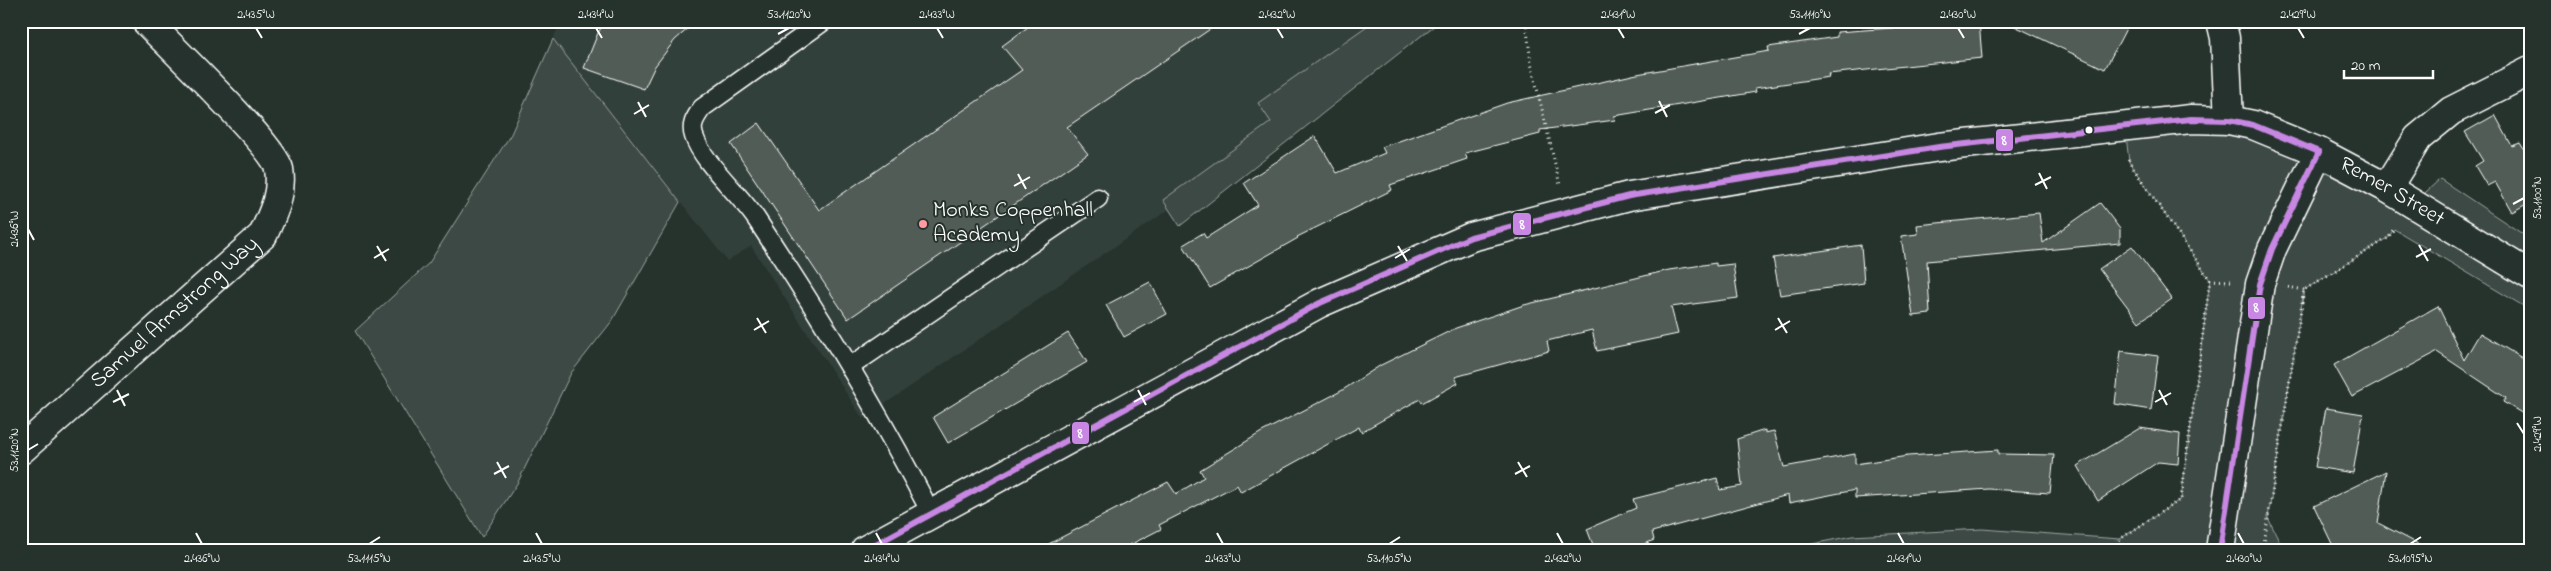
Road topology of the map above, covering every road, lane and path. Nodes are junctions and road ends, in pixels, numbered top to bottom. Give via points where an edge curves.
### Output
1 (146, 21) edge
2 (824, 21) edge
3 (1526, 21) edge
4 (2221, 21) edge
5 (2530, 71) edge
6 (2229, 120) junction
7 (2126, 126) junction
8 (2319, 152) junction
9 (2387, 188) junction
10 (1098, 198) dead end
11 (2413, 204) junction
12 (1567, 212) junction
13 (2530, 275) edge
14 (851, 366) junction
15 (21, 450) edge
16 (931, 514) junction
17 (865, 550) edge
18 (2116, 550) edge
19 (2220, 550) edge
20 (2263, 550) edge

1 - 15 street, Samuel Armstrong Way via 263,143 279,167 279,198 263,234
2 - 14 lane via 702,108 693,122 693,135 701,150 756,218
3 - 12 path via 1531,63
4 - 6 street via 2225,38
5 - 9 street via 2451,111 2418,138
6 - 7 street, Remer Street via 2191,119
6 - 8 street, Remer Street via 2253,125
7 - 12 street, Remer Street via 1939,147 1629,196
7 - 18 path via 2128,162 2210,280 2181,499 2120,539
8 - 9 street, Remer Street
8 - 19 street via 2272,248 2260,284
9 - 11 street, Remer Street
10 - 14 lane
11 - 13 street, Remer Street
11 - 20 path via 2388,238 2304,290
12 - 16 street, Remer Street via 1471,237 1320,303
14 - 16 lane
16 - 17 street, Remer Street

